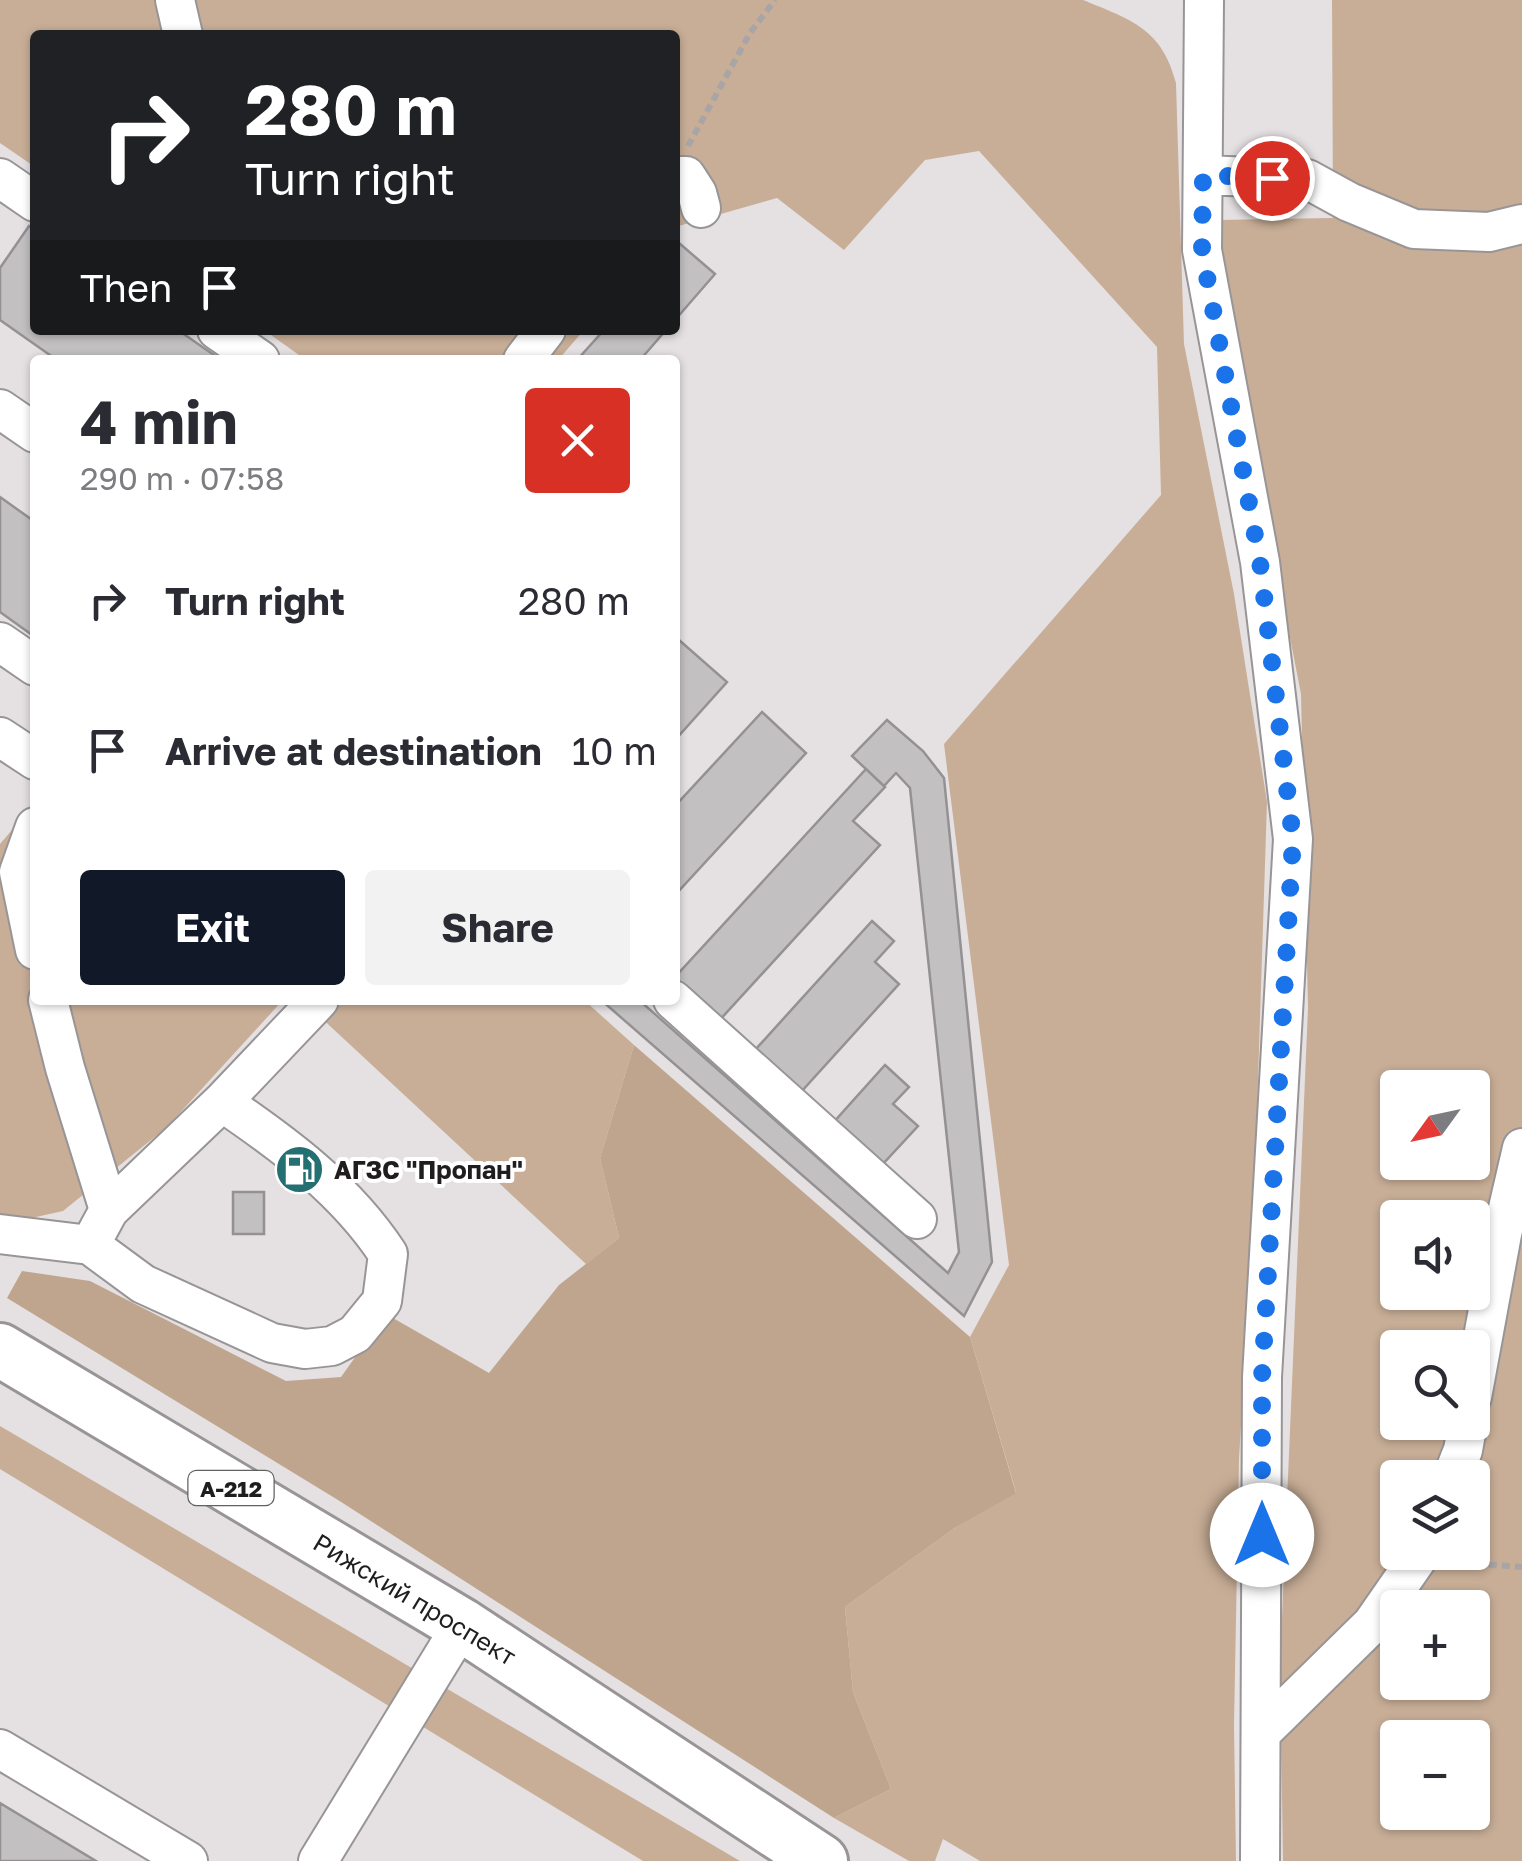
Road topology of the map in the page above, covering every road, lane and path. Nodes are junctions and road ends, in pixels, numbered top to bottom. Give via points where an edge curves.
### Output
1 (175, 0) edge
2 (776, 0) edge
3 (1169, 0) edge
4 (1204, 6) edge
5 (181, 30) edge
6 (680, 164) edge
7 (1203, 175) junction
8 (0, 178) edge
9 (30, 199) edge
10 (701, 208) dead end
11 (1522, 224) edge
12 (224, 335) edge
13 (542, 335) edge
14 (253, 355) edge
15 (527, 355) edge
16 (0, 409) edge
17 (30, 430) edge
18 (0, 642) edge
19 (30, 663) edge
20 (0, 737) edge
21 (30, 757) edge
22 (30, 841) edge
23 (30, 926) edge
24 (49, 1005) edge
25 (314, 1005) edge
26 (679, 1005) edge
27 (222, 1102) junction
28 (1522, 1148) edge
29 (109, 1210) junction
30 (918, 1219) dead end
31 (0, 1234) edge
32 (90, 1245) junction
33 (1485, 1330) edge
34 (0, 1350) edge
35 (1490, 1564) edge
36 (1522, 1567) edge
37 (1410, 1570) edge
38 (462, 1625) junction
39 (1261, 1732) junction
40 (0, 1749) edge
41 (188, 1861) edge
42 (318, 1861) edge
43 (821, 1861) edge
44 (1260, 1861) edge

1 - 5 street
2 - 6 path via 750,33
3 - 4 street
4 - 7 street
6 - 10 street
7 - 11 street via 1307,179 1414,228 1489,232
7 - 39 street via 1202,250 1260,562 1293,839 1262,1377
8 - 9 street
12 - 14 street
13 - 15 street
16 - 17 street
18 - 19 street
20 - 21 street
22 - 23 street via 19,872
24 - 29 street
25 - 27 street
26 - 30 street
27 - 29 street
27 - 32 street via 287,1146 368,1222 388,1254 382,1301 355,1334 305,1350 272,1343 143,1284
28 - 33 street
29 - 32 street
31 - 32 street
34 - 38 highway, Рижский проспект / А-212
35 - 36 path
37 - 39 street via 1372,1624
38 - 42 street
38 - 43 highway, Рижский проспект / А-212
39 - 44 street
40 - 41 street

